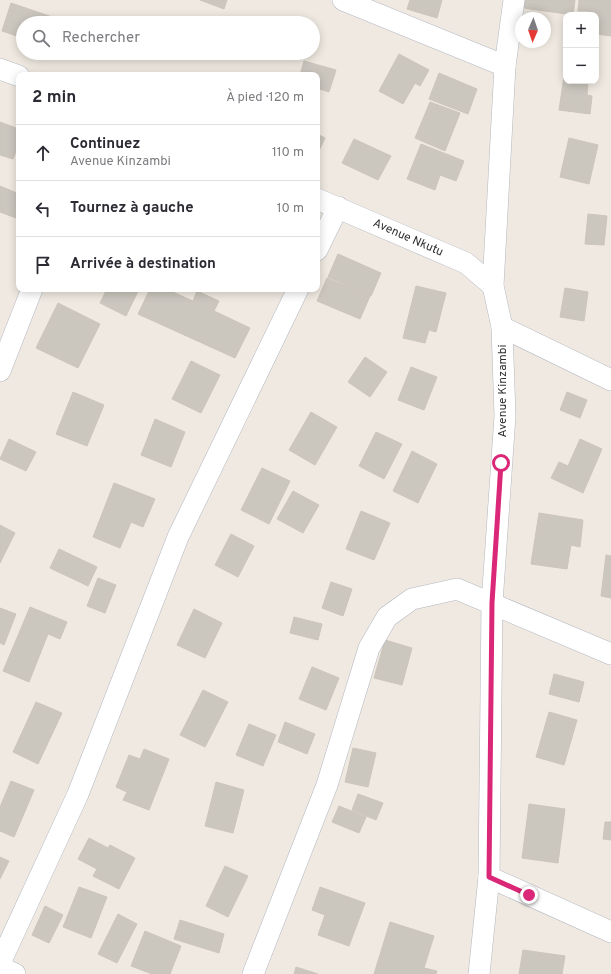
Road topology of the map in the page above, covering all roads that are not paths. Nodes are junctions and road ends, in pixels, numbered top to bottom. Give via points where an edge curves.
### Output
1 (343, 0) edge
2 (514, 0) edge
3 (505, 66) junction
4 (0, 68) edge
5 (16, 75) edge
6 (320, 200) edge
7 (338, 207) junction
8 (320, 244) edge
9 (493, 286) junction
10 (31, 292) edge
11 (297, 292) edge
12 (502, 327) junction
13 (0, 371) edge
14 (611, 380) edge
15 (492, 603) junction
16 (611, 654) edge
17 (489, 877) junction
18 (611, 932) edge
19 (0, 963) edge
20 (0, 967) edge
21 (15, 974) edge
22 (253, 974) edge
23 (479, 974) edge

1 - 3 street
2 - 3 street, Avenue Kinzambi
3 - 9 street, Avenue Kinzambi
4 - 5 street
6 - 7 street, Avenue Nkutu
7 - 8 street
7 - 9 street, Avenue Nkutu via 466,263
9 - 12 street, Avenue Kinzambi
10 - 13 street
11 - 19 street via 178,537 78,794
12 - 14 street
12 - 15 street, Avenue Kinzambi via 505,416
15 - 16 street
15 - 17 street, Avenue Kinzambi
15 - 22 street via 457,589 412,599 387,617 369,648 326,786
17 - 18 street
17 - 23 street, Avenue Kinzambi
20 - 21 street

